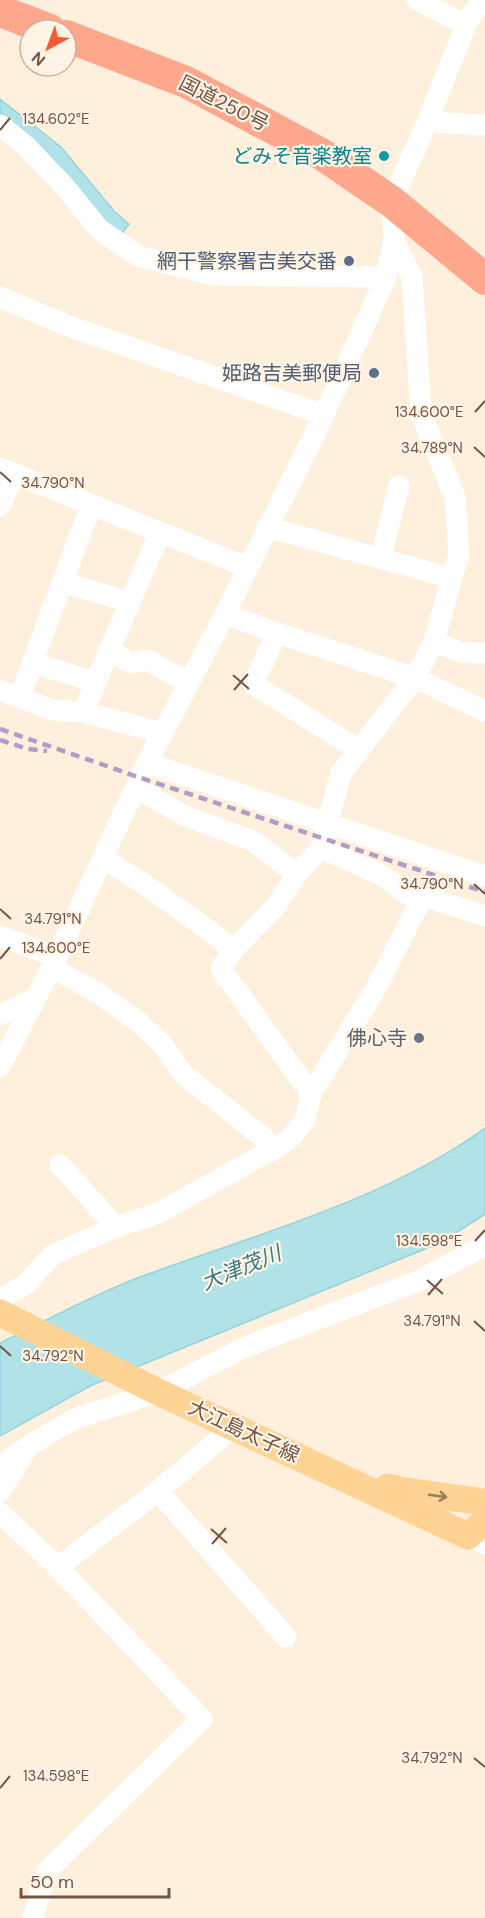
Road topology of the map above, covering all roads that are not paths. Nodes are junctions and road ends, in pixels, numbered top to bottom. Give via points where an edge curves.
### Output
1 (417, 0) edge
2 (481, 0) edge
3 (0, 11) edge
4 (18, 18) edge
5 (466, 25) junction
6 (78, 41) edge
7 (427, 122) junction
8 (0, 125) edge
9 (485, 125) edge
10 (392, 202) junction
11 (394, 241) junction
12 (386, 277) junction
13 (485, 279) edge
14 (0, 297) edge
15 (324, 415) junction
16 (7, 471) edge
17 (399, 486) dead end
18 (91, 505) junction
19 (0, 506) edge
20 (267, 527) junction
21 (160, 532) junction
22 (381, 558) junction
23 (247, 567) junction
24 (451, 578) junction
25 (62, 582) junction
26 (129, 602) junction
27 (225, 614) junction
28 (277, 633) junction
29 (434, 641) junction
30 (110, 649) junction
31 (485, 652) edge
32 (32, 663) junction
33 (415, 678) junction
34 (96, 682) junction
35 (189, 683) junction
36 (24, 685) dead end
37 (0, 690) edge
38 (485, 711) edge
39 (82, 712) junction
40 (164, 733) junction
41 (359, 750) junction
42 (147, 764) junction
43 (136, 788) junction
44 (328, 825) junction
45 (321, 848) junction
46 (103, 858) junction
47 (297, 874) junction
48 (485, 876) edge
49 (423, 896) junction
50 (485, 916) edge
51 (0, 936) edge
52 (234, 949) junction
53 (54, 962) junction
54 (34, 999) junction
55 (0, 1016) edge
56 (0, 1067) edge
57 (311, 1094) junction
58 (272, 1150) junction
59 (60, 1165) dead end
60 (116, 1227) junction
61 (485, 1245) edge
62 (0, 1299) edge
63 (0, 1313) edge
64 (150, 1388) junction
65 (234, 1427) junction
66 (30, 1445) junction
67 (0, 1466) edge
68 (340, 1475) junction
69 (158, 1491) junction
70 (0, 1492) edge
71 (485, 1502) edge
72 (0, 1513) edge
73 (479, 1534) edge
74 (58, 1568) junction
75 (285, 1637) dead end
76 (33, 1918) edge

1 - 5 street
2 - 5 street
3 - 4 highway
5 - 7 street
6 - 10 highway, 国道250号 via 186,82 323,155
7 - 9 street
7 - 10 street
8 - 12 street via 26,146 99,229 138,256 214,275
10 - 11 street
10 - 13 highway, 国道250号
11 - 12 street
11 - 24 street via 412,277 421,414 455,497 459,553
12 - 15 street
14 - 15 street via 66,325
15 - 20 street
16 - 18 street
16 - 19 street
17 - 22 street
18 - 21 street
18 - 25 street
20 - 22 street
20 - 23 street
21 - 23 street
21 - 26 street
22 - 24 street
23 - 27 street
24 - 29 street
25 - 26 street
25 - 32 street
26 - 30 street
27 - 28 street
27 - 35 street
28 - 33 street
28 - 41 street via 253,684
29 - 31 street via 459,652
29 - 33 street
30 - 34 street
30 - 35 street via 130,663 147,660
32 - 34 street
32 - 36 street
33 - 38 street
33 - 41 street
34 - 39 street
35 - 40 street
37 - 39 street via 52,710
39 - 40 street
40 - 42 street
41 - 44 street via 341,773
42 - 43 street
42 - 44 street
43 - 46 street
43 - 47 street via 185,816 253,841
44 - 45 street
44 - 48 street
45 - 47 street
45 - 49 street via 383,876 407,894
46 - 52 street
46 - 53 street
47 - 52 street via 276,906
49 - 50 street
49 - 57 street via 376,988
51 - 53 street
52 - 57 street via 221,969
53 - 54 street
53 - 58 street via 138,1022 162,1044 184,1075 264,1138
54 - 55 street
54 - 56 street
57 - 58 street via 305,1121 288,1140
58 - 60 street via 158,1213
59 - 60 street
60 - 62 street via 52,1255 25,1285
61 - 64 street via 418,1281
63 - 64 main road, 大江島太子線
64 - 65 main road, 大江島太子線
64 - 66 street via 74,1419
65 - 68 main road, 大江島太子線
65 - 69 street
66 - 67 street
66 - 70 street
68 -> 71 main road via 404,1491
68 - 73 main road, 大江島太子線
69 - 74 street
69 - 75 street
72 - 74 street
74 - 76 street via 202,1719 46,1871

